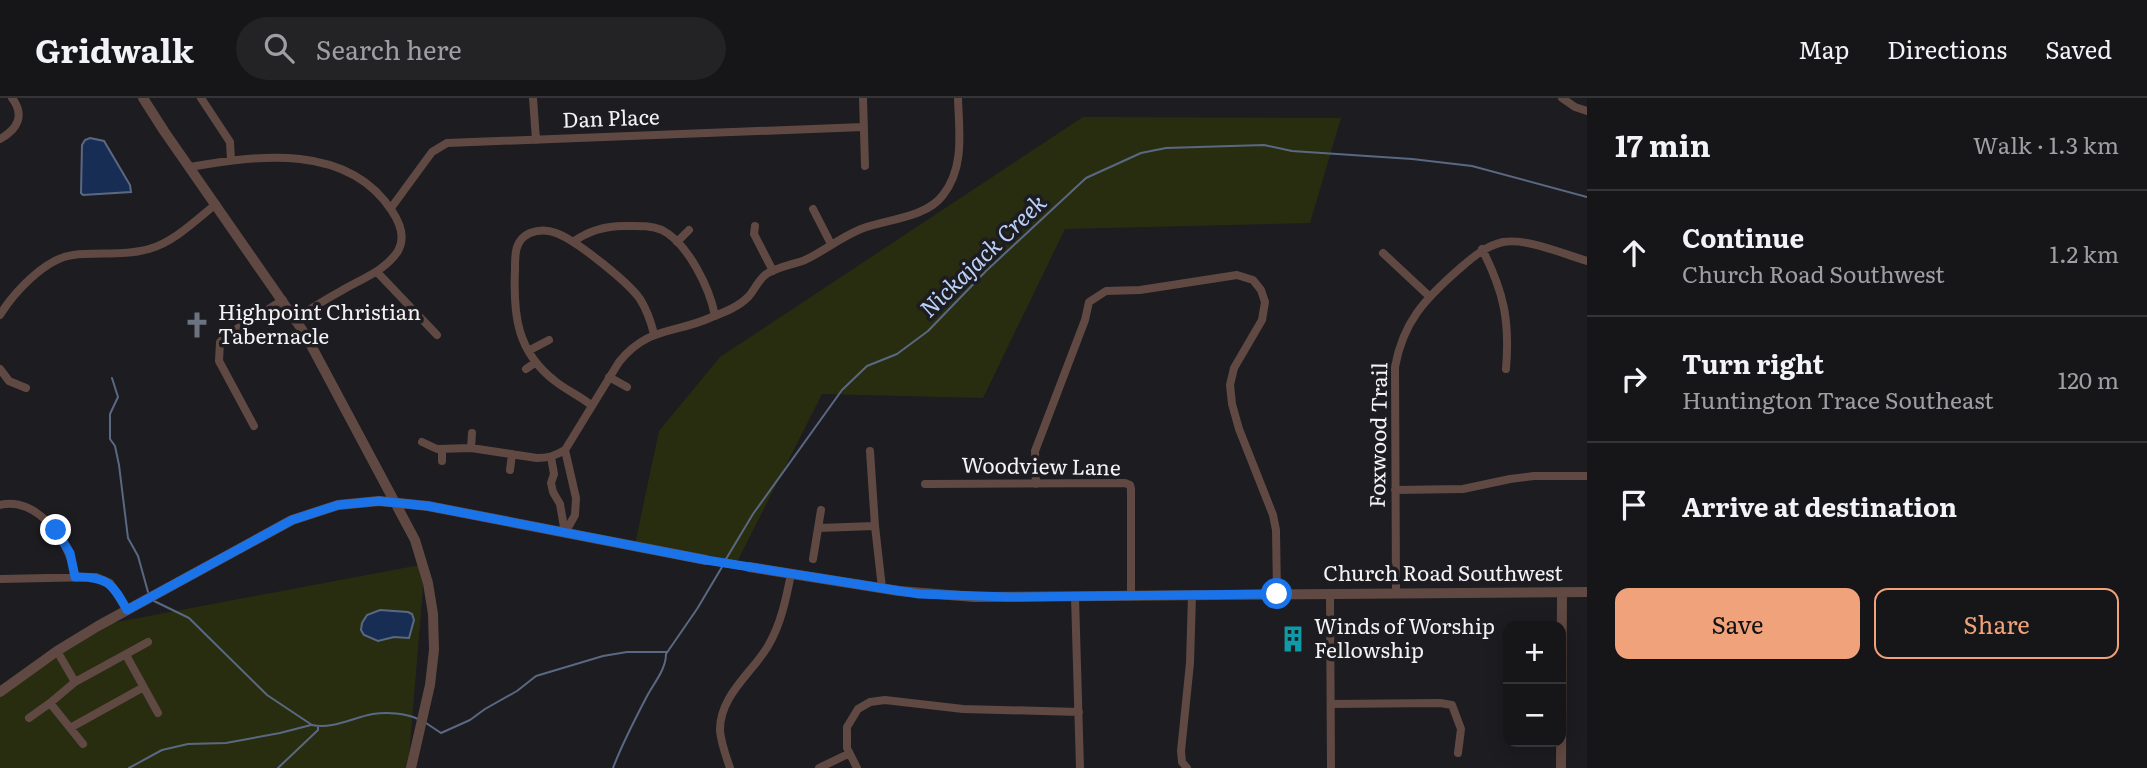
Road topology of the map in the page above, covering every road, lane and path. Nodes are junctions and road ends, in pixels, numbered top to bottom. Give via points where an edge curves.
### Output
1 (25, 98) edge
2 (143, 98) edge
3 (201, 98) edge
4 (533, 98) edge
5 (863, 98) edge
6 (958, 98) edge
7 (1562, 98) edge
8 (15, 101) edge
9 (1587, 111) edge
10 (863, 127) junction
11 (0, 139) edge
12 (536, 140) junction
13 (231, 160) junction
14 (864, 166) dead end
15 (190, 167) junction
16 (216, 204) junction
17 (391, 208) junction
18 (813, 209) dead end
19 (755, 226) dead end
20 (689, 230) dead end
21 (573, 242) junction
22 (677, 242) junction
23 (831, 244) junction
24 (1482, 249) junction
25 (1383, 253) dead end
26 (1587, 261) edge
27 (773, 271) junction
28 (377, 272) junction
29 (1429, 296) junction
30 (283, 300) junction
31 (0, 315) edge
32 (715, 316) junction
33 (295, 318) junction
34 (654, 334) junction
35 (437, 335) dead end
36 (549, 340) dead end
37 (530, 350) junction
38 (537, 362) junction
39 (0, 369) edge
40 (526, 369) dead end
41 (1506, 369) dead end
42 (609, 377) junction
43 (627, 387) dead end
44 (26, 388) dead end
45 (591, 405) junction
46 (254, 426) dead end
47 (471, 433) dead end
48 (422, 442) dead end
49 (471, 448) junction
50 (442, 449) junction
51 (565, 450) junction
52 (870, 451) dead end
53 (512, 454) junction
54 (551, 457) junction
55 (442, 461) dead end
56 (510, 470) dead end
57 (554, 474) junction
58 (571, 474) junction
59 (1587, 475) edge
60 (925, 484) dead end
61 (1036, 484) junction
62 (1395, 490) junction
63 (395, 501) junction
64 (0, 505) edge
65 (821, 510) dead end
66 (874, 526) junction
67 (818, 528) junction
68 (565, 533) junction
69 (813, 559) dead end
70 (706, 560) joint
71 (749, 567) joint
72 (791, 574) junction
73 (75, 577) junction
74 (0, 579) edge
75 (882, 589) junction
76 (1587, 592) edge
77 (1562, 593) junction
78 (1277, 594) junction
79 (1330, 594) junction
80 (1396, 594) junction
81 (1192, 595) junction
82 (1131, 596) junction
83 (1075, 597) junction
84 (127, 610) junction
85 (148, 642) dead end
86 (57, 651) junction
87 (126, 655) junction
88 (75, 682) junction
89 (142, 688) junction
90 (0, 692) edge
91 (50, 703) junction
92 (1331, 704) junction
93 (1079, 712) junction
94 (158, 713) dead end
95 (29, 718) dead end
96 (70, 728) junction
97 (83, 744) dead end
98 (1458, 752) dead end
99 (848, 754) junction
100 (411, 768) edge
101 (730, 768) edge
102 (819, 768) edge
103 (857, 768) edge
104 (1080, 768) edge
105 (1186, 768) edge
106 (1331, 768) edge
107 (1561, 768) edge

1 - 8 street
2 - 15 street
3 - 13 street via 230,142
4 - 12 street
5 - 10 street
6 - 23 street via 956,174 941,199 916,215 885,220
7 - 9 street
8 - 11 street via 19,121
10 - 12 street, Dan Place
10 - 14 street
12 - 17 street, Dan Place via 447,143 432,152
13 - 15 street
13 - 17 street via 283,158 331,165 364,182
15 - 16 street
16 - 30 street
16 - 31 street via 154,247 71,255 46,265
17 - 28 street via 402,237 397,252
18 - 23 street
19 - 27 street via 754,234
20 - 22 street
21 - 22 street via 618,226 655,228
21 - 34 street via 634,291 647,310
21 - 37 street via 545,230 530,233 517,246 513,301
22 - 32 street via 704,280
23 - 27 street
24 - 26 street via 1503,242 1526,243
24 - 29 street, Foxwood Trail
24 - 41 street via 1506,310
25 - 29 street
27 - 32 street via 747,298
28 - 33 street
28 - 35 street
29 - 62 street, Foxwood Trail via 1411,320 1397,353
30 - 33 street
30 - 46 street via 220,342 219,361
32 - 34 street
33 - 63 street
34 - 42 street via 626,353
36 - 37 street
37 - 38 street
38 - 40 street
38 - 45 street
39 - 44 street via 9,381
42 - 43 street
42 - 45 street
45 - 51 street
47 - 49 street
48 - 50 street
49 - 50 street
49 - 53 street
50 - 55 street
51 - 54 street
51 - 58 street
52 - 66 street
53 - 54 street
53 - 56 street
54 - 57 street
57 - 58 street
57 - 68 street via 551,483
58 - 68 street via 576,507
59 - 62 street via 1534,476 1463,489
60 - 61 street, Woodview Lane
61 - 78 street via 1035,451 1089,302 1107,291 1237,275 1253,280 1265,302 1262,320 1234,368 1230,385 1239,429 1273,515
61 - 82 street, Woodview Lane via 1130,485
62 - 80 street, Foxwood Trail
63 - 68 street, Church Road Southwest
63 - 84 street, Church Road Southwest via 338,505 302,516
63 - 100 street via 426,572 434,650
64 - 73 street via 22,506 56,530 70,553
65 - 67 street
66 - 67 street
66 - 75 street
67 - 69 street
68 - 70 street, Church Road Southwest
70 - 71 street, Church Road Southwest
71 - 72 street, Church Road Southwest
72 - 75 street, Church Road Southwest
72 - 101 street via 776,632 730,695 724,713 720,730
73 - 74 street
73 - 84 street via 96,577 110,583
75 - 83 street, Church Road Southwest via 941,596
76 - 77 street, Church Road Southwest
77 - 80 street, Church Road Southwest
77 - 107 street
78 - 79 street, Church Road Southwest
78 - 81 street, Church Road Southwest
79 - 80 street, Church Road Southwest
79 - 92 street
81 - 82 street, Church Road Southwest
81 - 105 street via 1181,751
82 - 83 street, Church Road Southwest
83 - 93 street
84 - 86 street, Church Road Southwest
85 - 87 street
86 - 88 street
86 - 90 street, Church Road Southwest
87 - 88 street
87 - 89 street
88 - 91 street
89 - 94 street
89 - 96 street
91 - 95 street
91 - 96 street
92 - 98 street via 1452,705 1461,729
92 - 106 street
93 - 99 street via 963,709 877,700 863,705 849,721
93 - 104 street
96 - 97 street
99 - 102 street
99 - 103 street

